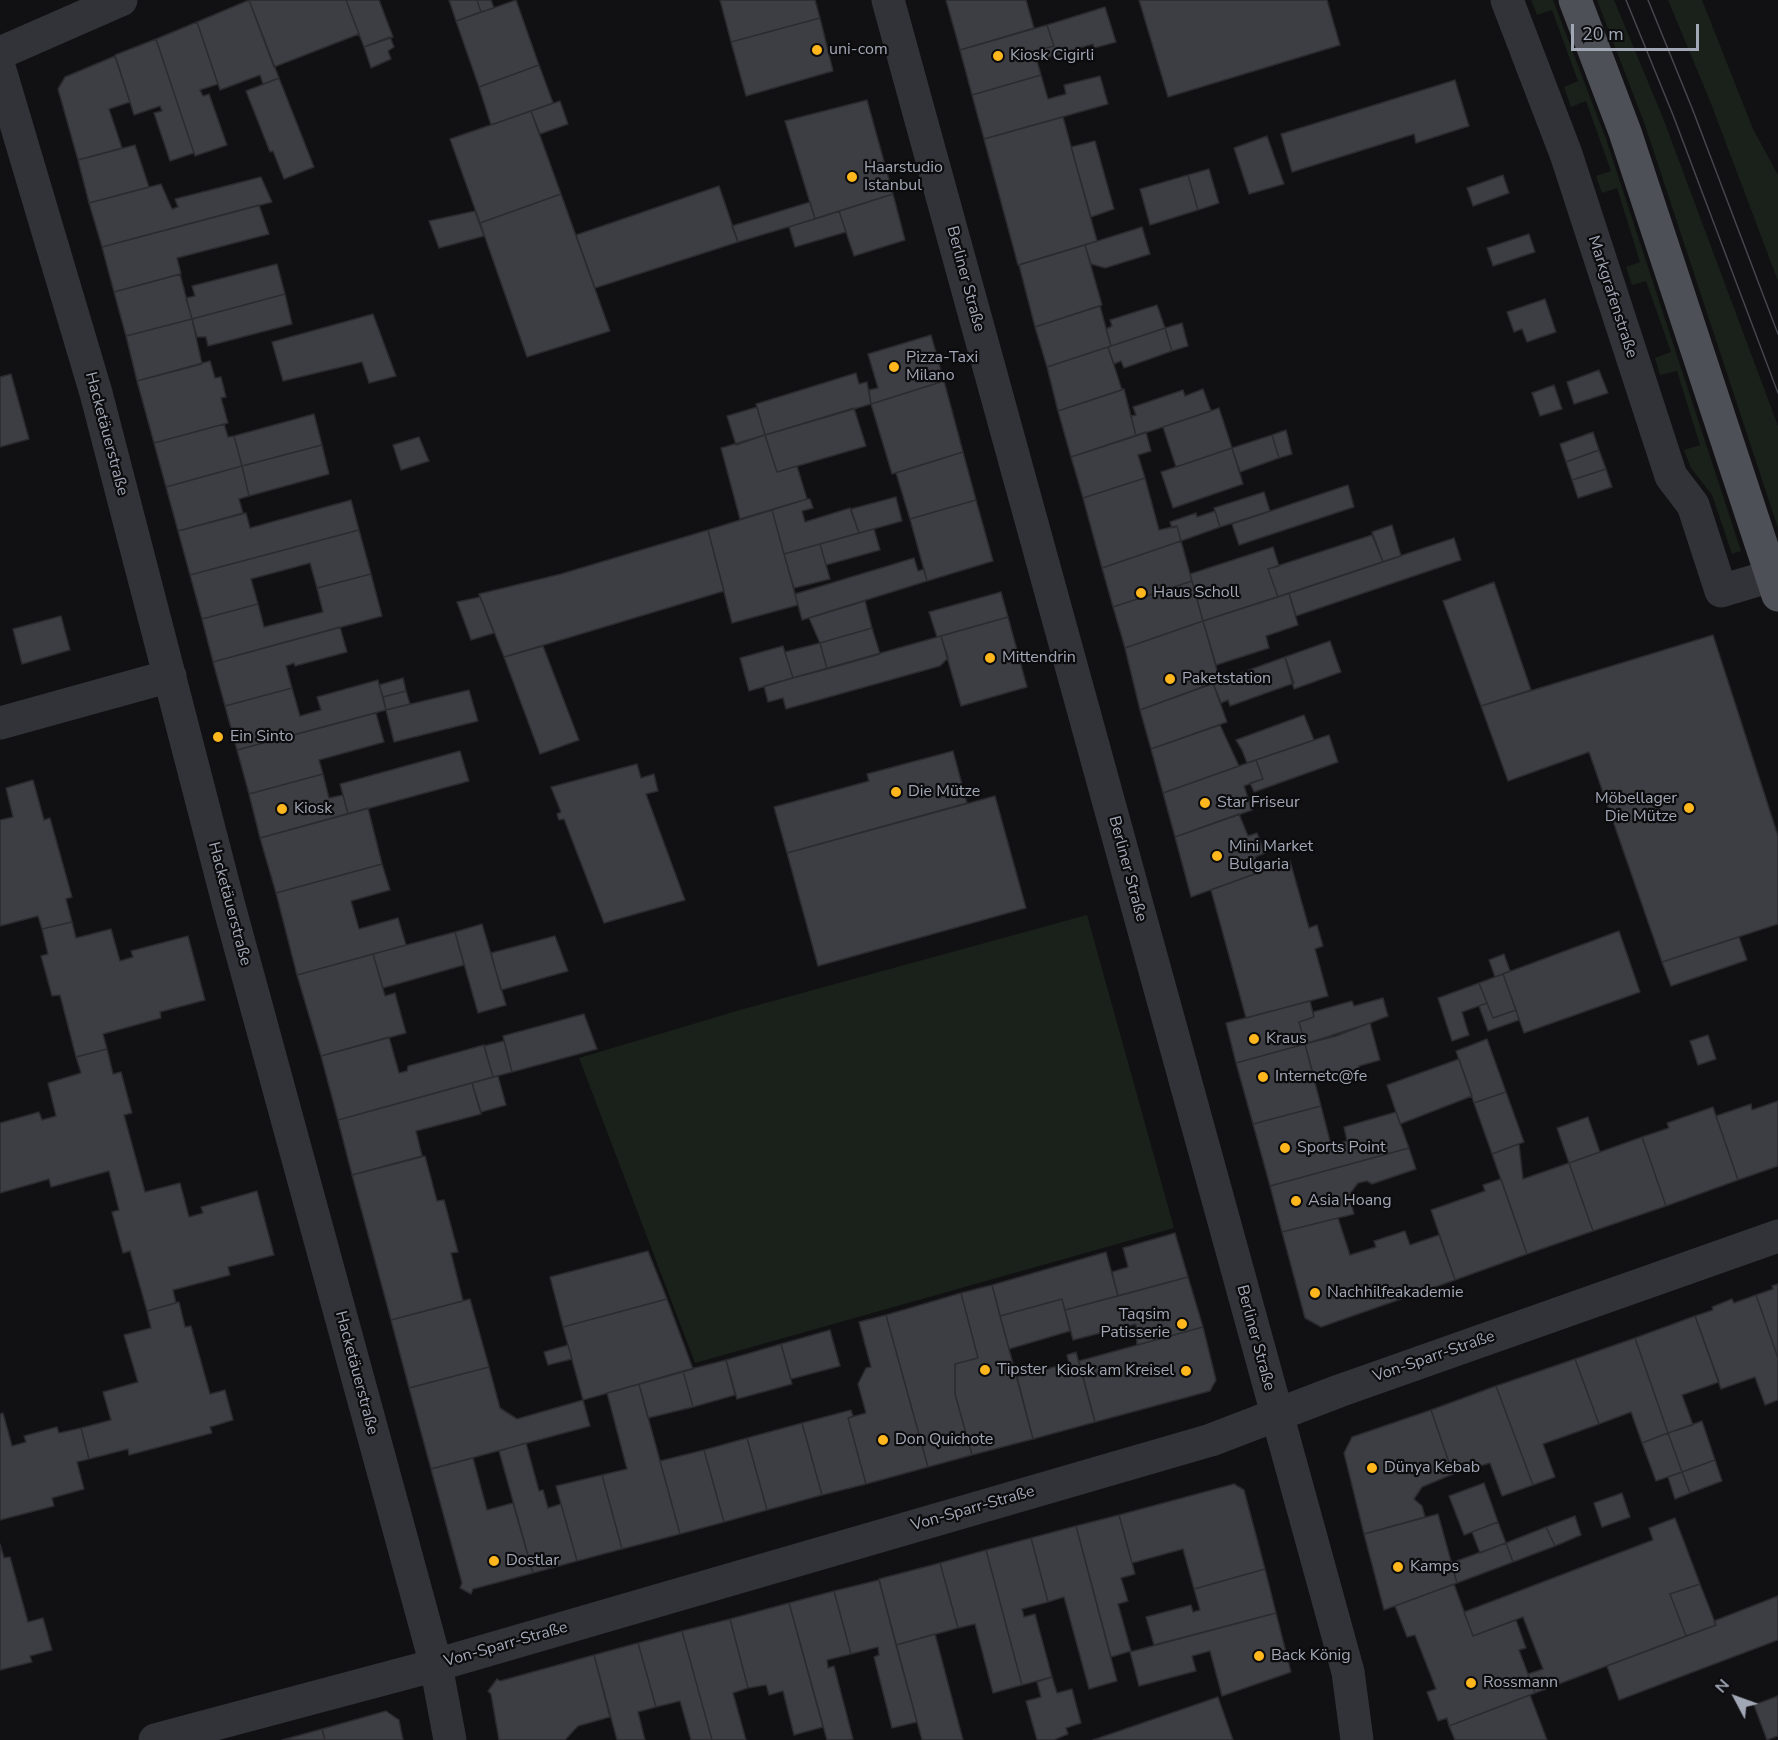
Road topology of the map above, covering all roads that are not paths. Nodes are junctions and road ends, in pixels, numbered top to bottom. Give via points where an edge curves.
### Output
1 (121, 0) edge
2 (888, 0) edge
3 (1507, 0) edge
4 (1575, 0) edge
5 (0, 53) edge
6 (0, 70) edge
7 (1775, 586) edge
8 (170, 676) junction
9 (0, 723) edge
10 (1778, 1236) edge
11 (1276, 1414) junction
12 (436, 1665) junction
13 (155, 1740) edge
14 (450, 1740) edge
15 (1357, 1740) edge

1 - 5 street
2 - 11 street, Berliner Straße
3 - 7 street, Markgrafenstraße via 1566,154 1671,476 1693,505 1721,591
4 - 7 main road via 1625,132
6 - 8 street, Hacketäuerstraße via 96,393
8 - 9 street
8 - 12 street, Hacketäuerstraße
10 - 11 street, Von-Sparr-Straße
11 - 12 street, Von-Sparr-Straße via 1211,1440
11 - 15 street, Berliner Straße via 1348,1672
12 - 13 street, Von-Sparr-Straße
12 - 14 street, Hacketäuerstraße

